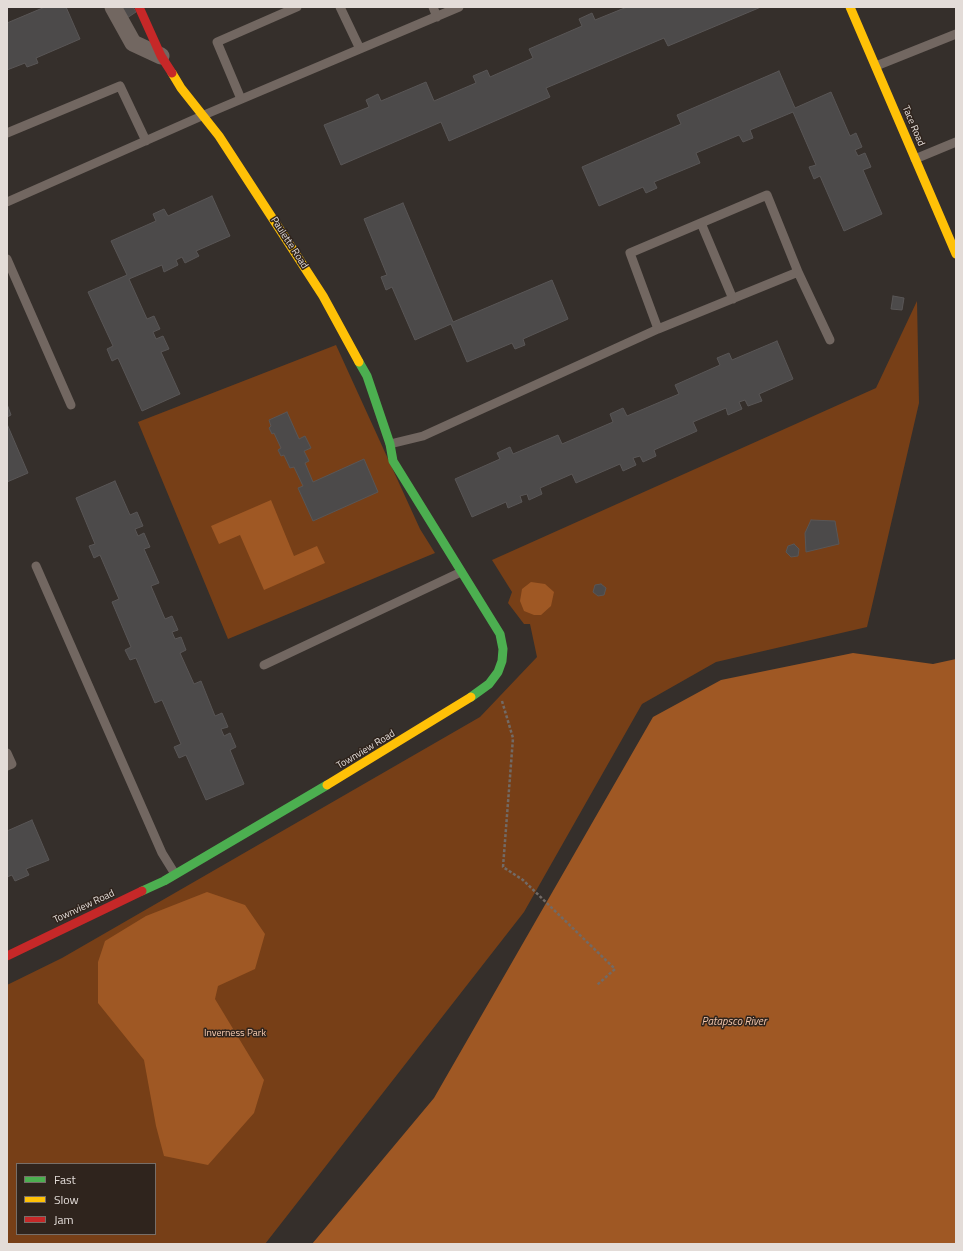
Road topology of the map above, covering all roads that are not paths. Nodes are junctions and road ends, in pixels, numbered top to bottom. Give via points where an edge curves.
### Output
1 (113, 7) edge
2 (139, 7) edge
3 (297, 7) edge
4 (340, 7) edge
5 (432, 7) edge
6 (459, 7) edge
7 (850, 7) edge
8 (437, 17) junction
9 (956, 34) edge
10 (360, 50) junction
11 (161, 56) junction
12 (876, 66) junction
13 (241, 99) junction
14 (204, 115) junction
15 (7, 132) edge
16 (146, 141) junction
17 (956, 142) edge
18 (915, 159) junction
19 (7, 202) edge
20 (701, 223) junction
21 (956, 254) edge
22 (7, 259) edge
23 (798, 272) junction
24 (733, 299) junction
25 (658, 329) junction
26 (830, 340) dead end
27 (71, 405) dead end
28 (390, 444) junction
29 (36, 566) dead end
30 (461, 572) junction
31 (264, 664) dead end
32 (7, 753) edge
33 (7, 766) edge
34 (175, 874) junction
35 (7, 956) edge

1 - 11 street via 133,43
2 - 11 street, Paulette Road
3 - 13 lane via 217,42
4 - 10 lane
5 - 8 lane
6 - 8 lane
7 - 12 street, Tace Road
8 - 10 lane
9 - 12 lane
10 - 13 lane
11 - 14 street, Paulette Road via 181,88
12 - 18 street, Tace Road
13 - 14 lane
14 - 16 lane
14 - 28 street, Paulette Road via 323,296 367,376
15 - 16 lane via 120,86
16 - 19 lane
17 - 18 lane
18 - 21 street, Tace Road
20 - 23 lane via 767,195
20 - 24 lane
20 - 25 lane via 630,253
22 - 27 lane
23 - 24 lane
23 - 26 lane
24 - 25 lane
25 - 28 lane via 423,436
28 - 30 street, Townview Road via 393,461
29 - 34 lane via 162,853
30 - 31 lane
30 - 34 street, Townview Road via 500,634 502,661 489,684 464,703
32 - 33 lane via 12,764
34 - 35 street, Townview Road

